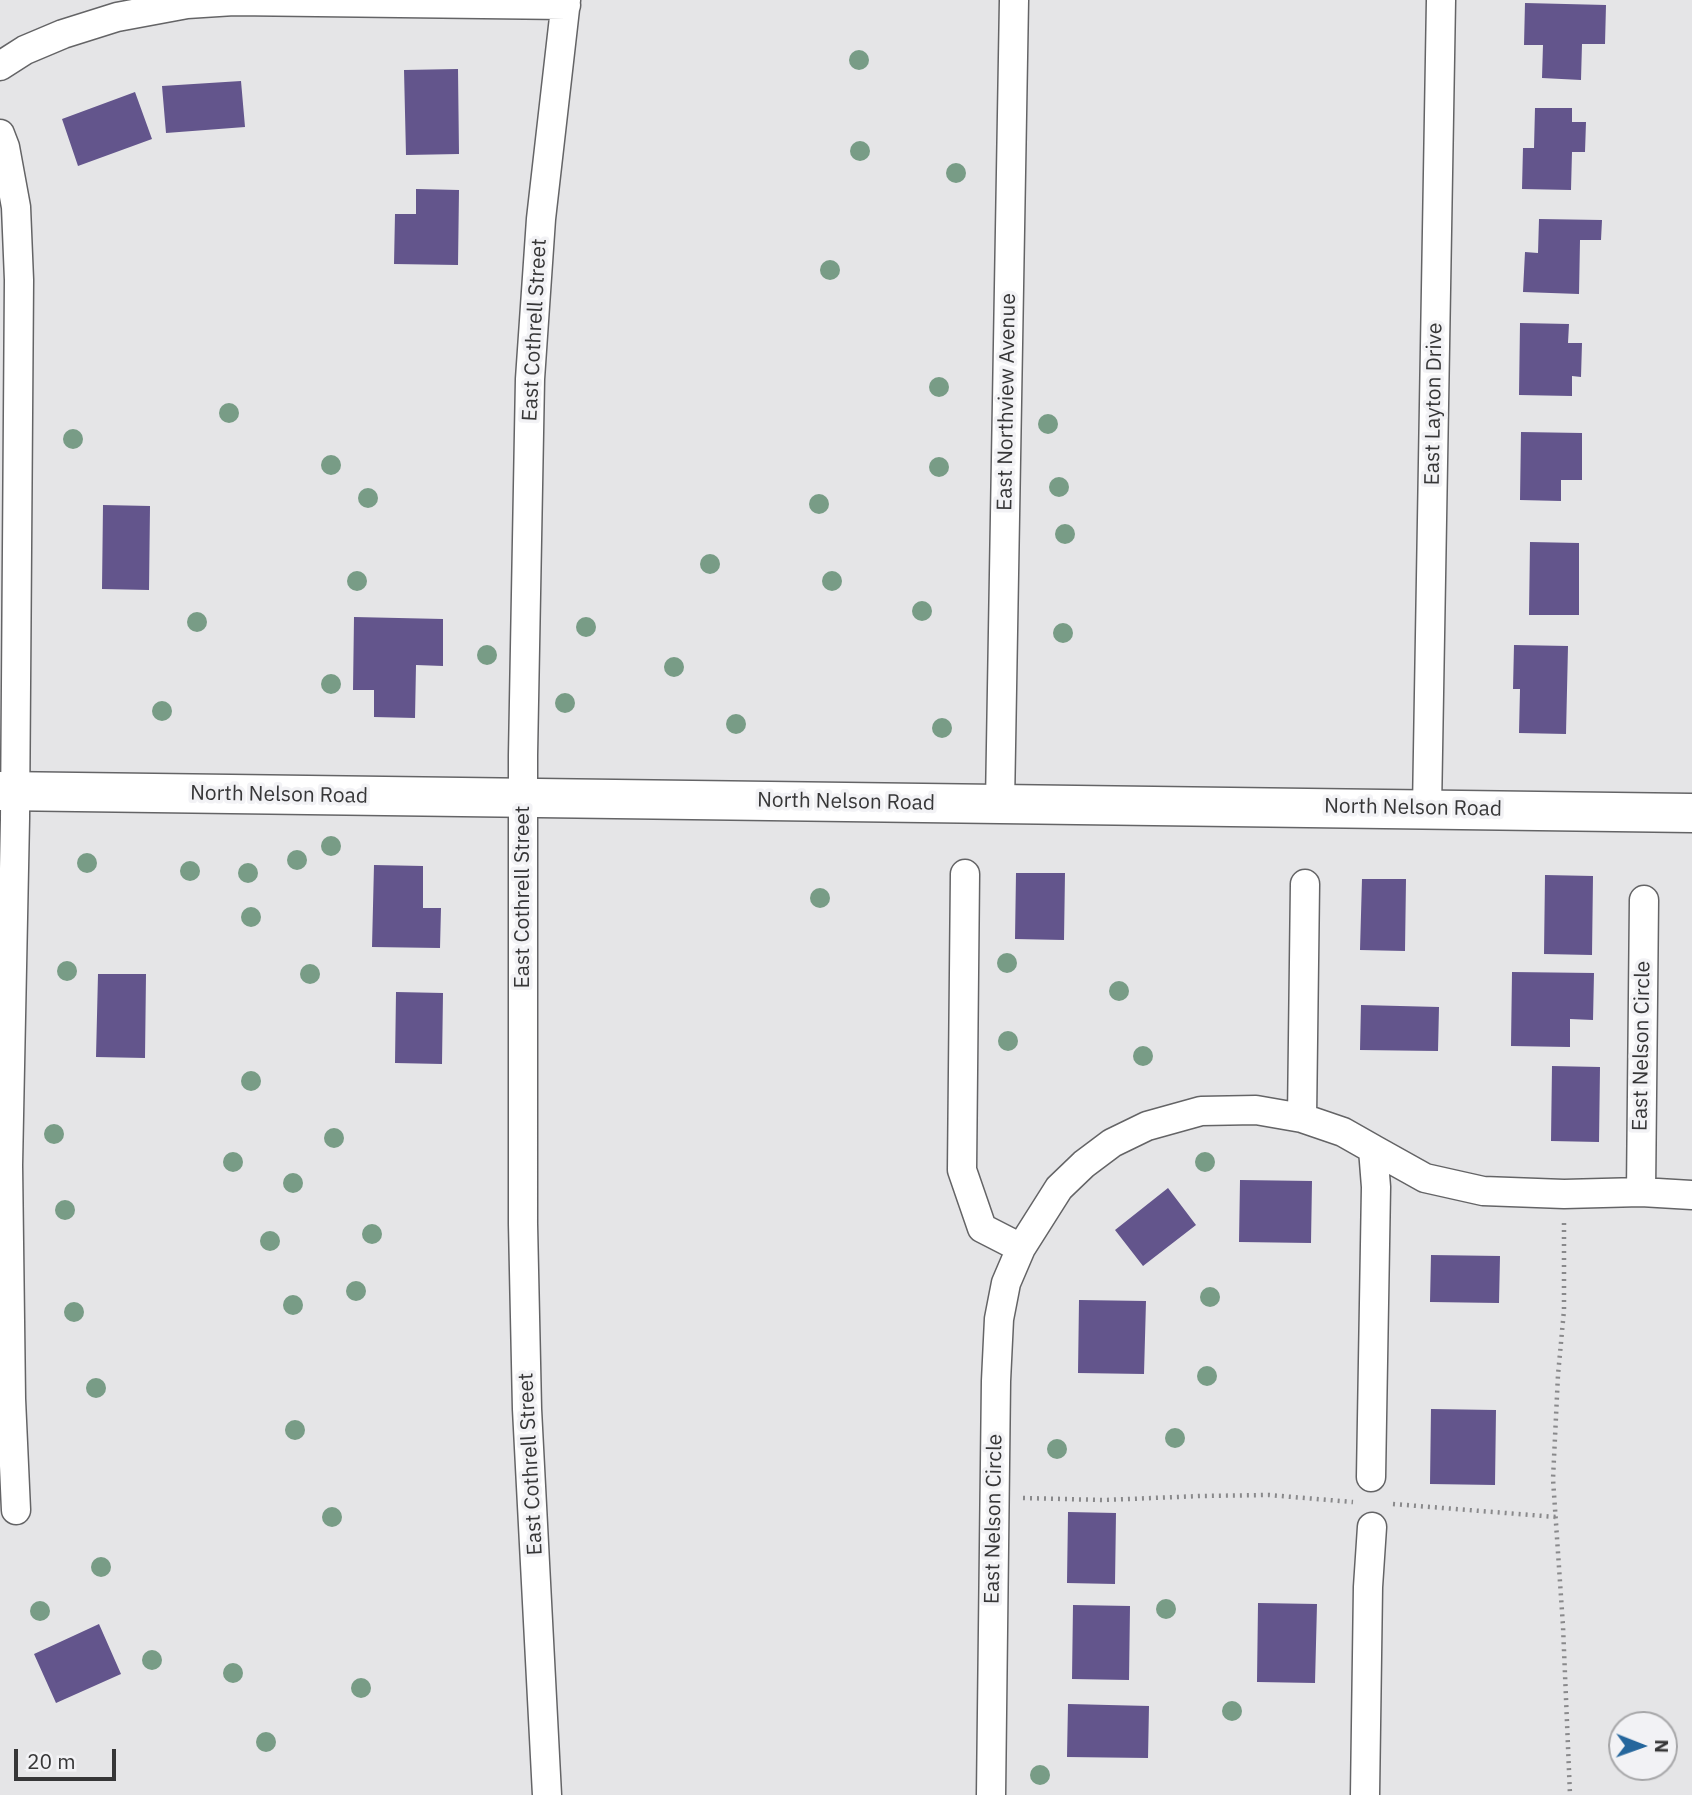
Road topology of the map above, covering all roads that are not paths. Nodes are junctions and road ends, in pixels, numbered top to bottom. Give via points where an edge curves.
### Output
1 (1014, 0) edge
2 (1441, 0) edge
3 (566, 2) edge
4 (0, 66) edge
5 (0, 134) edge
6 (8, 791) edge
7 (522, 798) junction
8 (1000, 803) junction
9 (1427, 808) junction
10 (1692, 813) edge
11 (965, 874) dead end
12 (1304, 884) dead end
13 (1644, 900) dead end
14 (1302, 1118) junction
15 (1373, 1149) junction
16 (1641, 1192) junction
17 (1692, 1195) edge
18 (1021, 1248) junction
19 (16, 1510) dead end
20 (547, 1795) edge
21 (990, 1795) edge
22 (1365, 1795) edge

1 - 8 street, East Northview Avenue
2 - 9 street, East Layton Drive
3 - 4 street via 187,4 117,17 63,34
3 - 7 street, East Cothrell Street via 541,219 530,379
5 - 6 street via 16,207 19,280
6 - 7 street, North Nelson Road
6 - 19 street via 8,1165
7 - 8 street, North Nelson Road
7 - 20 street, East Cothrell Street via 527,1409
8 - 9 street, North Nelson Road
9 - 10 street, North Nelson Road
11 - 18 street via 962,1170 982,1228
12 - 14 street
13 - 16 street, East Nelson Circle
14 - 15 street, East Nelson Circle via 1343,1132
14 - 18 street, East Nelson Circle via 1256,1110 1200,1111 1147,1126 1112,1143 1059,1188
15 - 16 street, East Nelson Circle via 1425,1178 1483,1191
15 - 22 street
16 - 17 street, East Nelson Circle
18 - 21 street, East Nelson Circle via 1006,1283 999,1319

